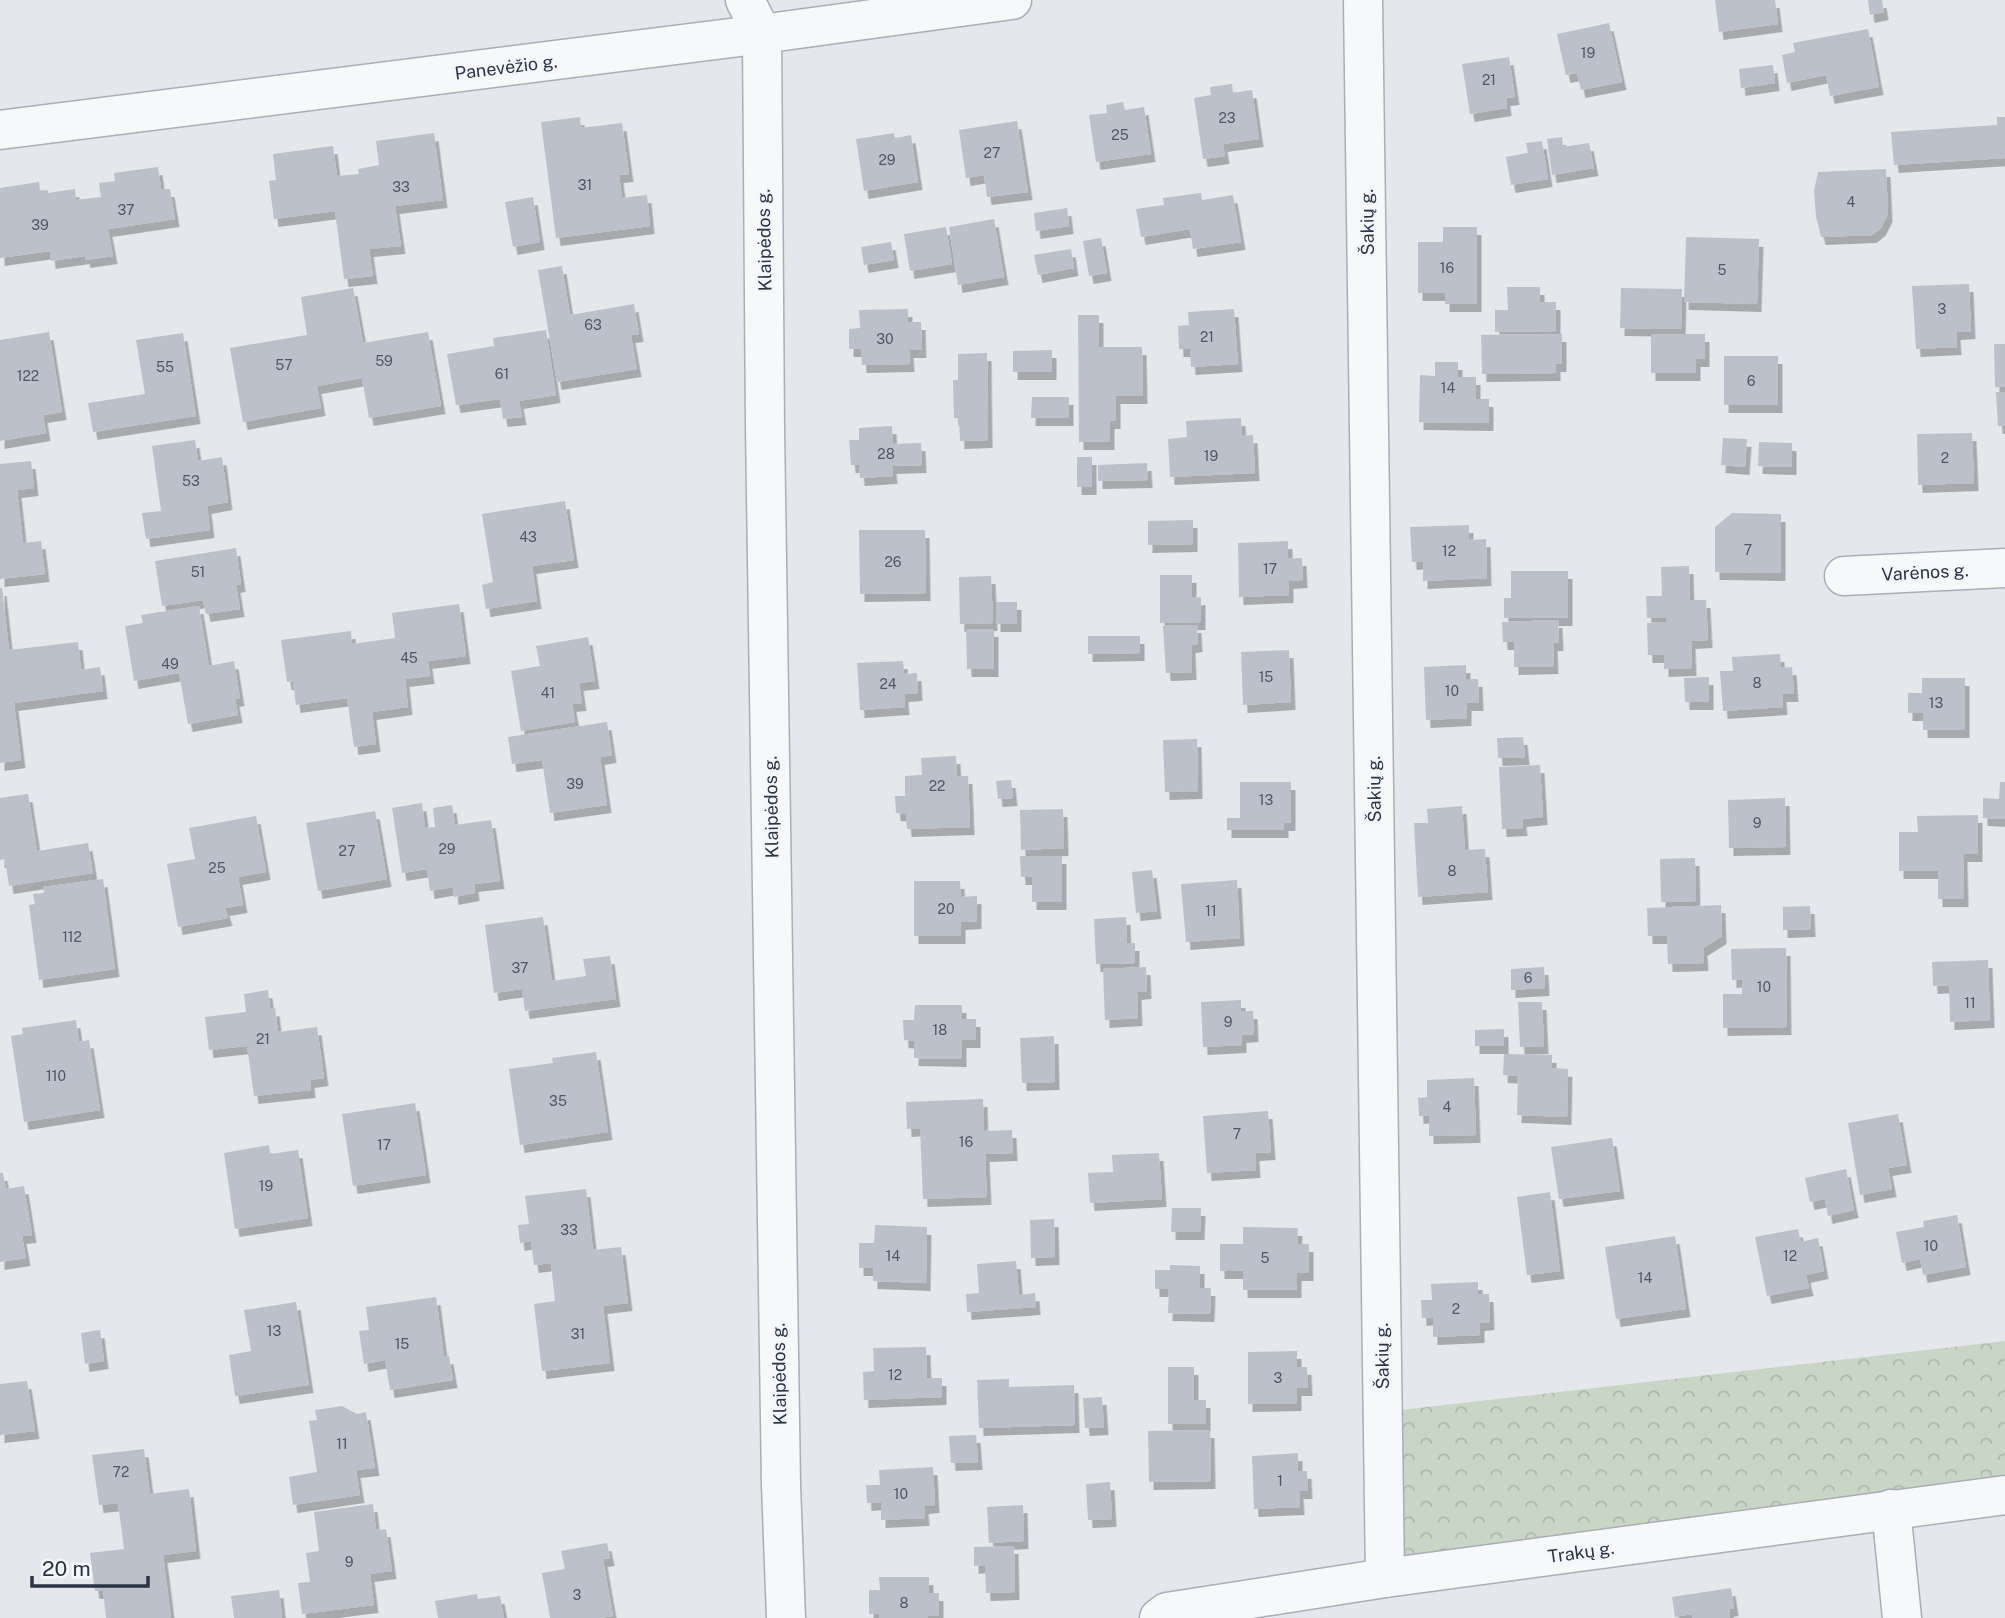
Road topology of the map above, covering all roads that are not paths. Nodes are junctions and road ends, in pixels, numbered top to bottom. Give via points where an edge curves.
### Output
1 (745, 0) edge
2 (1012, 0) edge
3 (1363, 0) edge
4 (762, 34) junction
5 (0, 130) edge
6 (2005, 568) edge
7 (1844, 576) dead end
8 (2005, 1495) edge
9 (1891, 1509) junction
10 (1385, 1578) junction
11 (786, 1618) edge
12 (1159, 1618) edge
13 (1902, 1618) edge

1 - 4 street, Klaipėdos g.
2 - 4 street, Panevėžio g.
3 - 10 street, Šakių g.
4 - 5 street, Panevėžio g.
4 - 11 street, Klaipėdos g.
6 - 7 street, Varėnos g.
8 - 9 street, Trakų g.
9 - 10 street, Trakų g.
9 - 13 street
10 - 12 street, Trakų g. via 1167,1612

